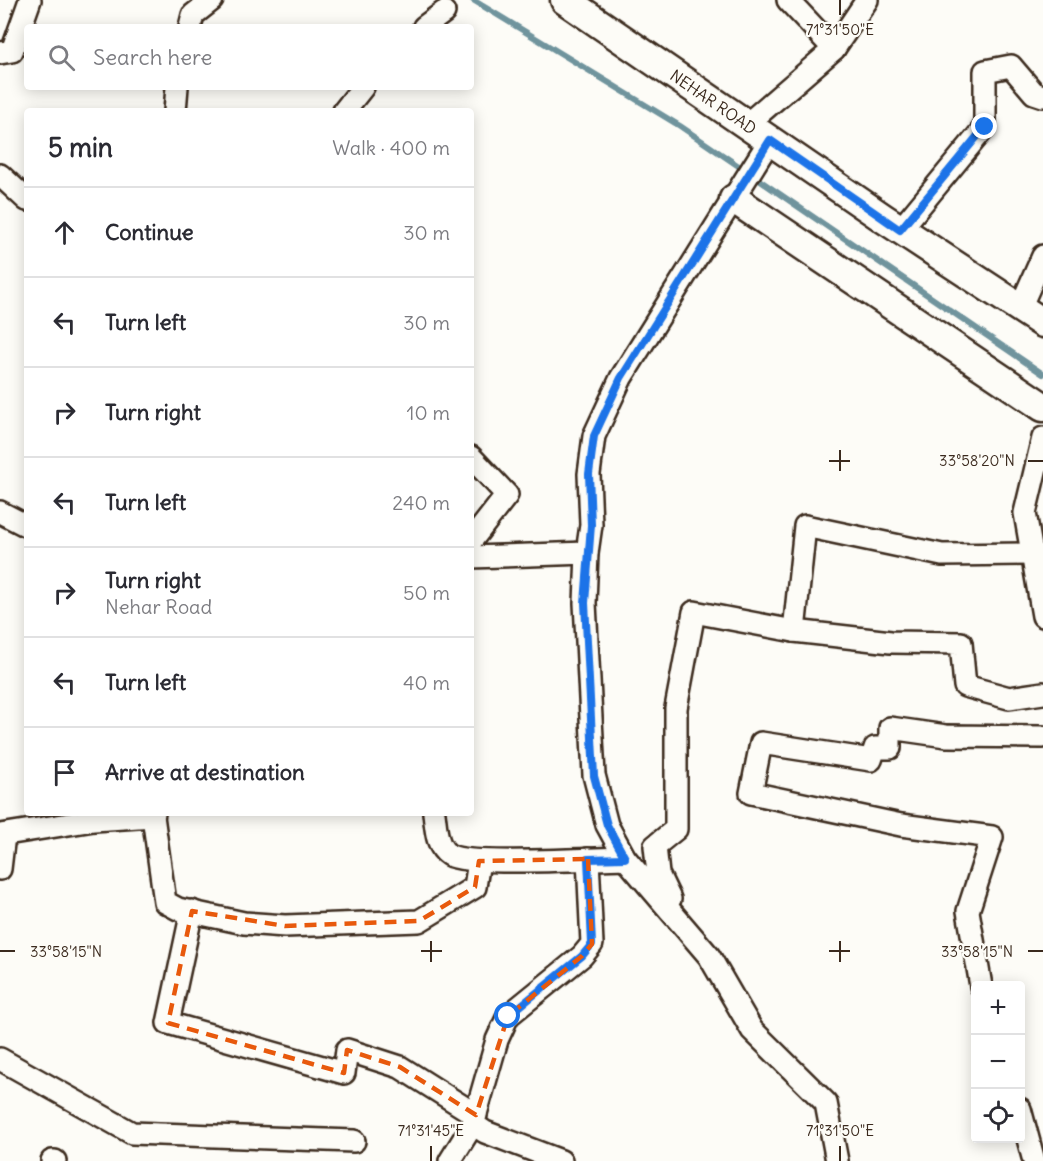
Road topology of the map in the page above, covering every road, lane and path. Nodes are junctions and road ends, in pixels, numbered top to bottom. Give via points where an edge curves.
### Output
1 (30, 0) edge
2 (212, 0) edge
3 (565, 0) edge
4 (788, 0) edge
5 (867, 0) edge
6 (444, 12) dead end
7 (191, 24) edge
8 (428, 24) edge
9 (834, 49) junction
10 (0, 53) edge
11 (177, 90) edge
12 (361, 90) edge
13 (1043, 96) edge
14 (175, 108) edge
15 (346, 108) edge
16 (746, 125) junction
17 (767, 146) junction
18 (0, 175) edge
19 (738, 192) junction
20 (24, 197) edge
21 (900, 230) junction
22 (1043, 256) edge
23 (1032, 316) edge
24 (1043, 407) edge
25 (1043, 438) edge
26 (474, 460) edge
27 (0, 512) edge
28 (24, 524) edge
29 (474, 537) edge
30 (587, 553) junction
31 (1032, 554) junction
32 (474, 557) edge
33 (1043, 616) edge
34 (794, 631) junction
35 (1043, 693) edge
36 (1043, 738) edge
37 (142, 816) edge
38 (154, 816) edge
39 (435, 816) edge
40 (2, 835) edge
41 (625, 858) junction
42 (588, 859) junction
43 (479, 861) junction
44 (0, 869) edge
45 (192, 912) junction
46 (685, 928) junction
47 (980, 981) edge
48 (0, 1059) edge
49 (475, 1119) junction
50 (1025, 1128) edge
51 (354, 1141) dead end
52 (450, 1161) edge
53 (561, 1161) edge
54 (837, 1161) edge
55 (1034, 1161) edge

1 - 10 street via 12,51
2 - 7 street via 193,15
3 - 16 main road, NEHAR ROAD
4 - 9 street
5 - 9 street
6 - 8 street
9 - 16 street
11 - 14 street
12 - 15 street
13 - 21 street via 1034,93 1011,66 986,71 985,127
16 - 17 main road, NEHAR ROAD
17 - 19 street
17 - 21 main road, NEHAR ROAD
18 - 20 street
19 - 24 main road
19 - 30 street via 621,378 594,436
21 - 23 main road, NEHAR ROAD
22 - 23 street
25 - 31 street via 1025,513
26 - 29 street via 507,495
27 - 28 street
30 - 32 street
30 - 41 street via 585,603 594,776 607,825
31 - 33 street
31 - 34 street via 942,555 805,526
34 - 35 street via 891,642 961,643 965,686 1009,698
34 - 46 street via 694,612 676,708 676,829 655,846 658,874
36 - 47 street via 946,736 890,729 890,748 875,748 871,760 761,743 751,793 901,825 992,837 968,912
37 - 40 street
38 - 45 street via 165,902
39 - 43 street via 441,847 450,856
40 - 44 street
41 - 42 street
41 - 46 street
42 - 43 street
42 - 49 street via 592,944 508,1016 497,1040
43 - 45 street via 475,887 418,921 285,926 244,923
45 - 49 street via 168,1023 344,1073 347,1050 400,1067
46 - 54 street via 708,956 752,1030 826,1103
48 - 51 street via 132,1133
49 - 52 street
49 - 53 street via 484,1132
50 - 55 street

